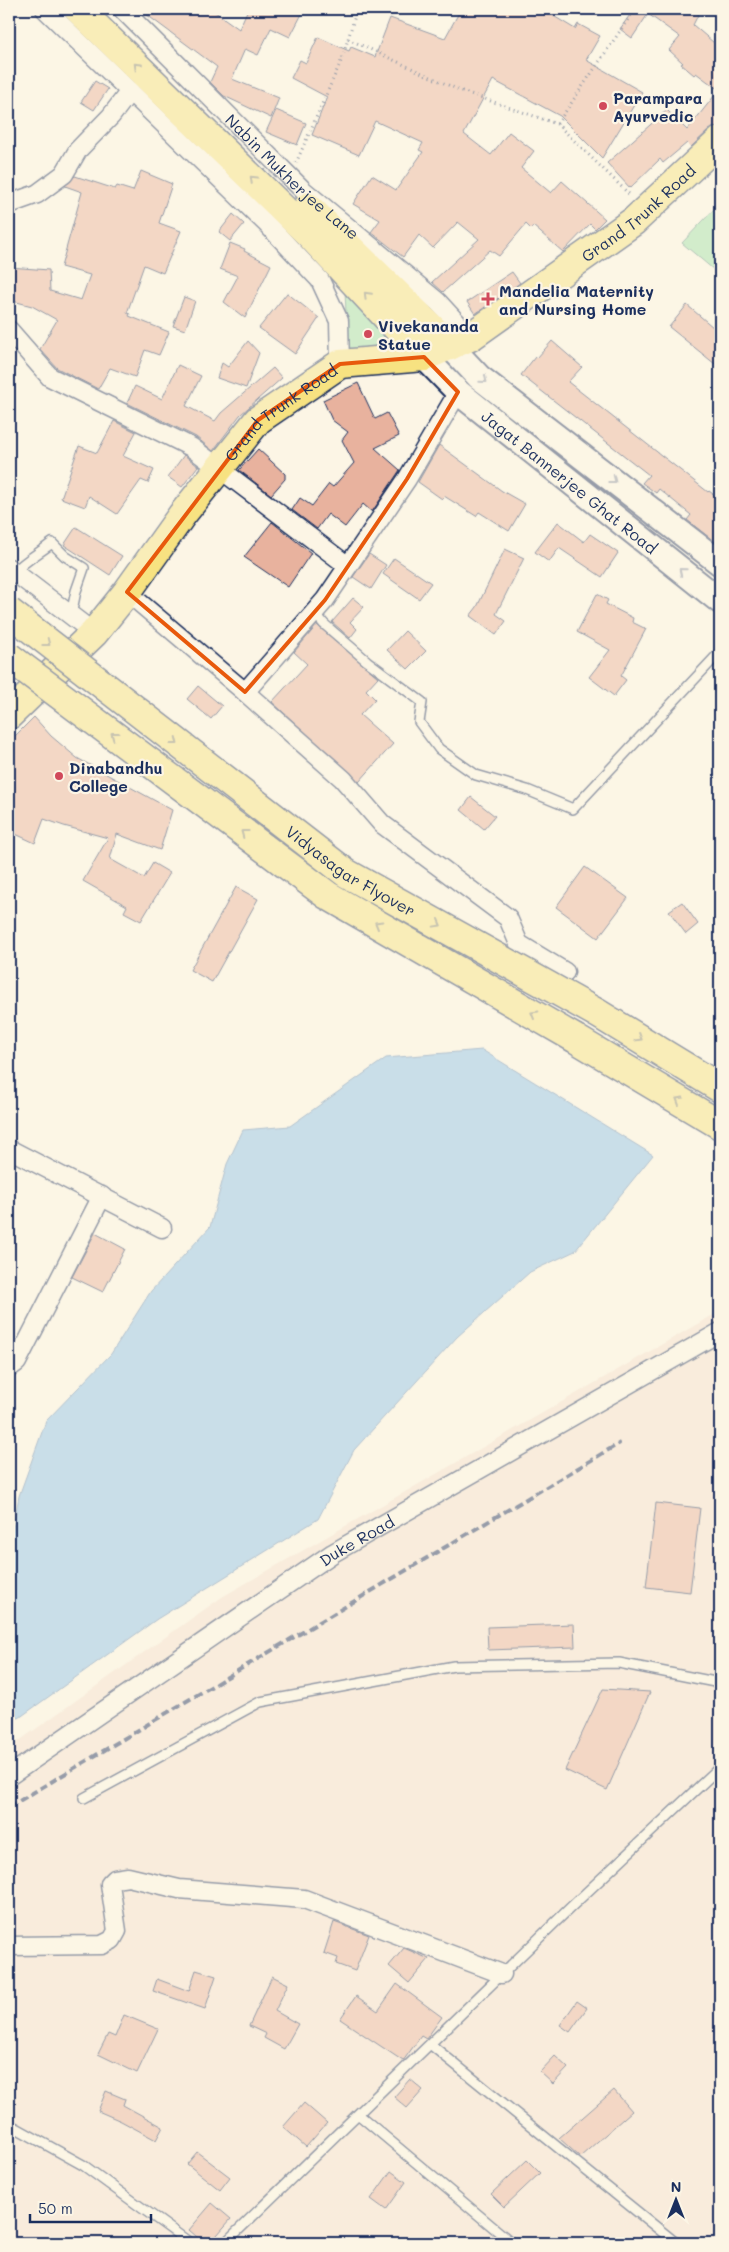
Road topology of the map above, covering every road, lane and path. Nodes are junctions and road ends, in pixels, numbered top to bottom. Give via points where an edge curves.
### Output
1 (45, 9) edge
2 (78, 9) edge
3 (104, 9) edge
4 (122, 9) edge
5 (357, 9) edge
6 (635, 9) edge
7 (348, 39) junction
8 (130, 91) junction
9 (557, 124) junction
10 (720, 141) edge
11 (290, 177) junction
12 (9, 204) edge
13 (646, 210) junction
14 (9, 330) edge
15 (460, 341) junction
16 (424, 357) junction
17 (340, 364) junction
18 (458, 392) junction
19 (219, 468) junction
20 (720, 563) edge
21 (348, 566) junction
22 (12, 570) edge
23 (127, 592) junction
24 (720, 601) edge
25 (317, 610) junction
26 (9, 612) edge
27 (71, 615) junction
28 (94, 633) junction
29 (720, 652) edge
30 (9, 657) edge
31 (245, 692) junction
32 (9, 715) edge
33 (565, 972) dead end
34 (720, 1088) edge
35 (720, 1126) edge
36 (9, 1149) edge
37 (102, 1196) junction
38 (162, 1228) dead end
39 (720, 1332) edge
40 (9, 1368) edge
41 (720, 1682) edge
42 (720, 1767) edge
43 (9, 1776) edge
44 (84, 1798) dead end
45 (9, 1946) edge
46 (502, 1974) junction
47 (430, 2044) junction
48 (358, 2114) junction
49 (9, 2124) edge
50 (190, 2243) edge
51 (225, 2243) edge
52 (512, 2243) edge
53 (676, 2243) edge

1 - 8 street
16 -> 2 main road via 310,235
3 - 15 main road
4 - 11 street, Nabin Mukherjee Lane
5 - 7 path
6 - 9 path
7 - 9 path via 459,90
7 - 11 path
8 - 12 street via 78,150 64,174 38,194
8 - 17 street via 320,280 339,321
9 - 13 path
10 - 13 main road, Grand Trunk Road
11 - 15 street, Nabin Mukherjee Lane via 438,302
13 - 15 main road, Grand Trunk Road
14 - 19 street via 50,377 191,447
15 - 16 main road, Grand Trunk Road
15 -> 20 main road, Jagat Bannerjee Ghat Road via 479,377
16 - 17 main road, Grand Trunk Road
16 - 18 main road, Jagat Bannerjee Ghat Road
17 - 19 main road, Grand Trunk Road via 258,420
18 - 21 street via 407,479
24 -> 18 main road, Jagat Bannerjee Ghat Road
19 - 21 street
19 - 23 main road, Grand Trunk Road
21 - 25 street
22 - 27 street
22 - 27 lane via 52,543 84,568
23 - 28 main road, Grand Trunk Road
23 - 31 street
25 - 29 lane via 324,624 422,702 419,722 439,749 476,775 527,790 573,809
25 - 31 street
26 -> 34 main road, Vidyasagar Flyover, bridge via 346,873 597,1013
27 - 28 street
28 - 32 main road, Grand Trunk Road
35 -> 30 main road, Vidyasagar Flyover, bridge via 327,895
31 - 33 street via 342,779 382,824 508,918 519,944
36 - 37 street
37 - 38 street
37 - 40 street via 17,1362
39 - 43 street, Duke Road via 333,1553
41 - 44 lane via 618,1663 454,1666 260,1702
42 - 46 lane
45 - 46 street via 102,1944 112,1940 117,1931 110,1884 128,1877 178,1889 304,1899
46 - 47 lane
47 - 48 lane
47 - 53 lane
48 - 51 lane
48 - 52 lane
49 - 50 lane via 83,2166

